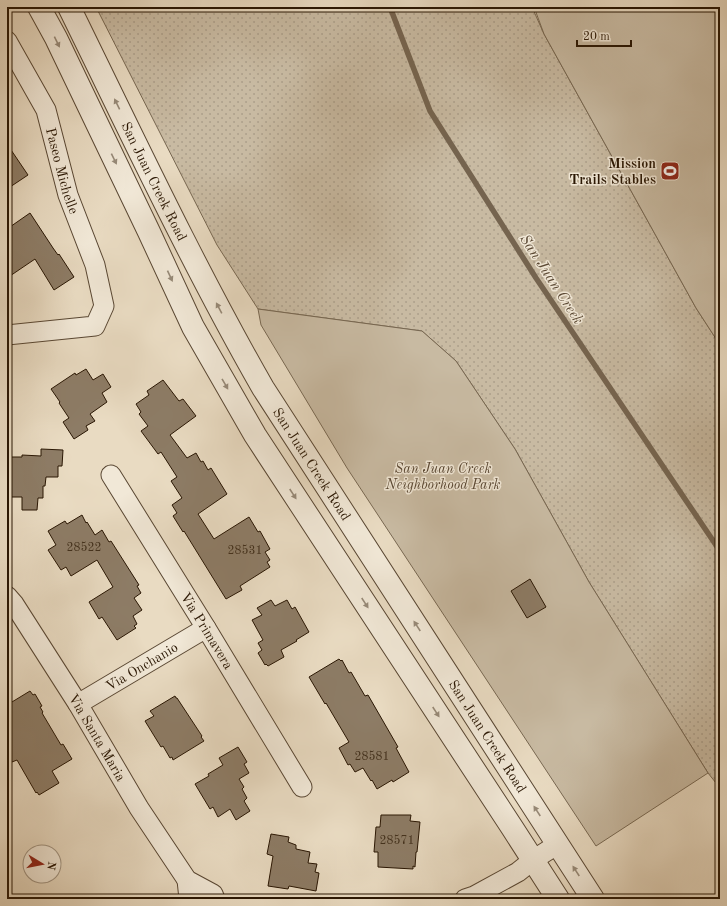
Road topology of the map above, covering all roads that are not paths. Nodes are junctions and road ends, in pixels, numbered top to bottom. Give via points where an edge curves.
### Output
1 (39, 7) edge
2 (69, 7) edge
3 (7, 40) edge
4 (7, 335) edge
5 (111, 475) dead end
6 (7, 596) edge
7 (206, 628) junction
8 (78, 704) junction
9 (302, 787) dead end
10 (558, 844) junction
11 (533, 860) junction
12 (187, 880) junction
13 (189, 899) edge
14 (216, 899) edge
15 (465, 899) edge
16 (558, 899) edge
17 (593, 899) edge

1 -> 11 street, San Juan Creek Road via 193,327 255,435
10 -> 2 street, San Juan Creek Road via 263,388 196,266
3 - 4 street, Paseo Michelle via 46,110 68,195 95,265 104,306 95,326
5 - 7 street, Via Primavera
6 - 8 street, Via Santa Maria
7 - 8 street, Via Onchanio
7 - 9 street, Via Primavera
8 - 12 street, Via Santa Maria via 136,802
10 - 11 street
17 -> 10 street, San Juan Creek Road
11 - 15 street via 518,872
11 - 16 street, San Juan Creek Road
12 - 13 street, Via Santa Maria
12 - 14 street, Via Santa Maria via 213,894

